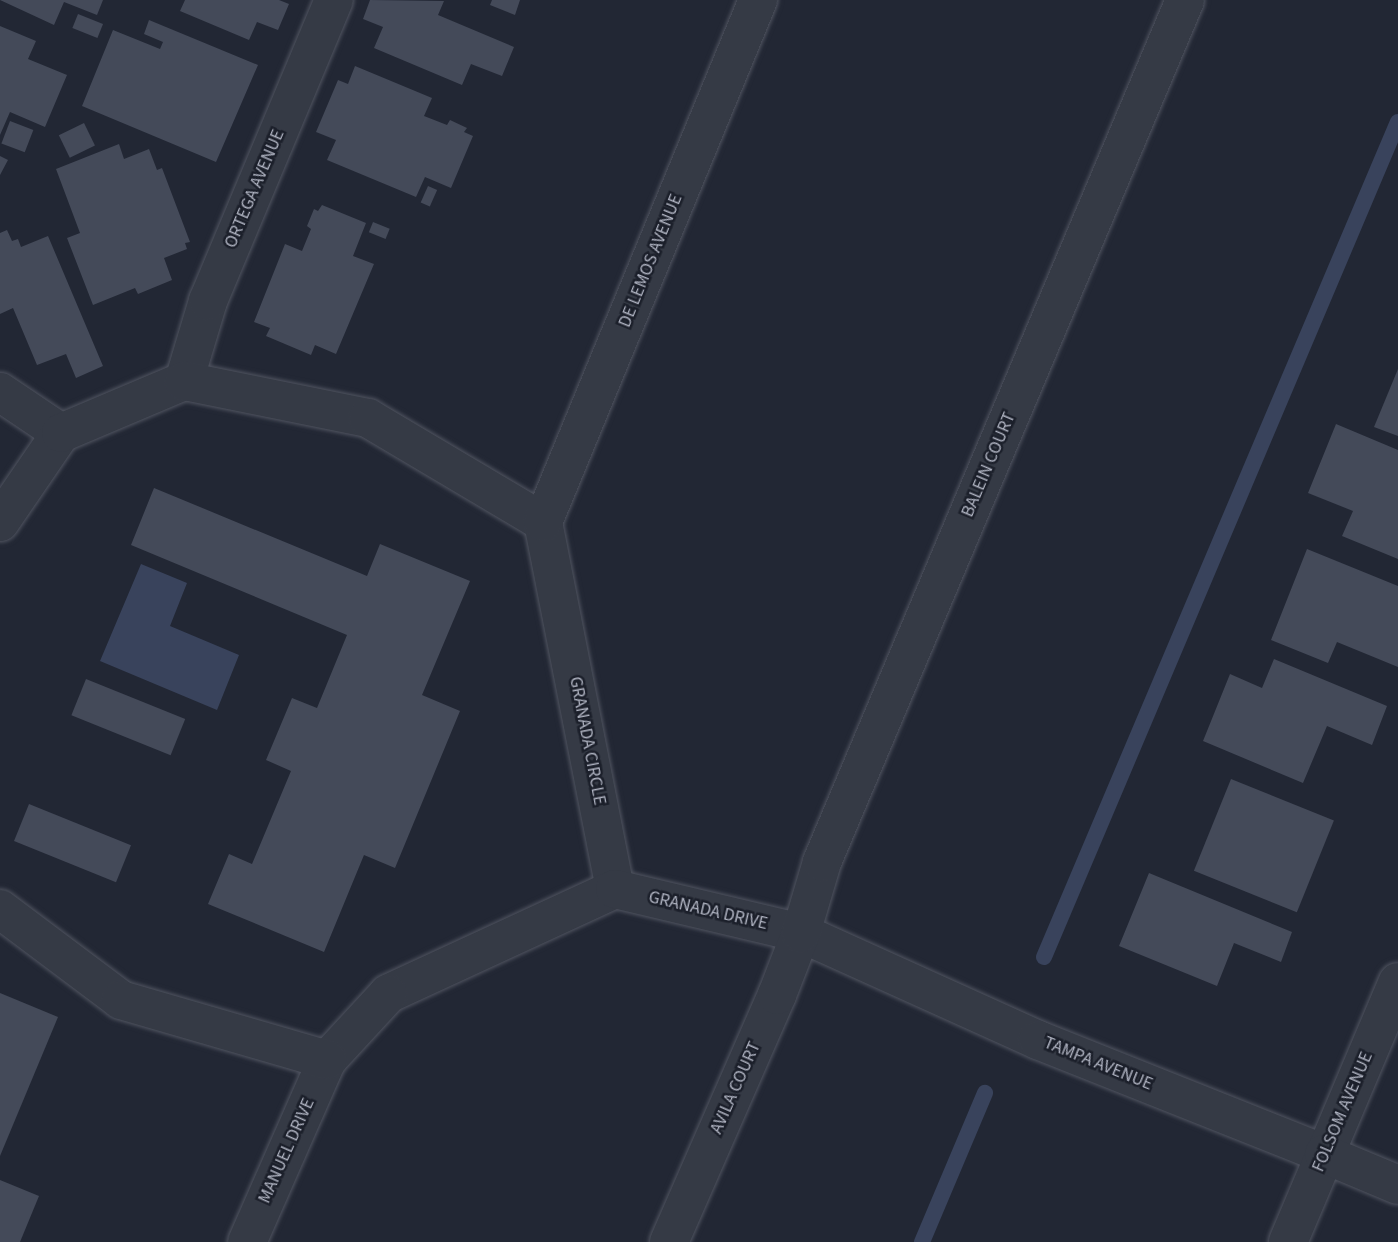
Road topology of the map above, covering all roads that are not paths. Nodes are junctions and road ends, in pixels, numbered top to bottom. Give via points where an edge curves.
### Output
1 (334, 0) edge
2 (758, 0) edge
3 (1185, 0) edge
4 (184, 380) junction
5 (0, 391) edge
6 (61, 433) junction
7 (0, 522) edge
8 (543, 522) junction
9 (615, 889) junction
10 (0, 909) edge
11 (801, 933) junction
12 (1398, 982) edge
13 (327, 1060) junction
14 (1324, 1154) junction
15 (1398, 1185) edge
16 (247, 1242) edge
17 (669, 1242) edge
18 (1288, 1242) edge

1 - 4 street, ORTEGA AVENUE via 208,301
2 - 8 street, DE LEMOS AVENUE
3 - 11 street, BALEIN COURT via 822,862
4 - 6 street
4 - 8 street via 368,418
5 - 6 street
6 - 7 street
8 - 9 street, GRANADA CIRCLE
9 - 11 street, GRANADA DRIVE
9 - 13 street via 388,994
10 - 13 street via 121,1000
11 - 14 street, TAMPA AVENUE via 1038,1040
11 - 17 street, AVILA COURT
12 - 14 street, FOLSOM AVENUE
13 - 16 street, MANUEL DRIVE
14 - 15 street, TAMPA AVENUE
14 - 18 street, FOLSOM AVENUE

